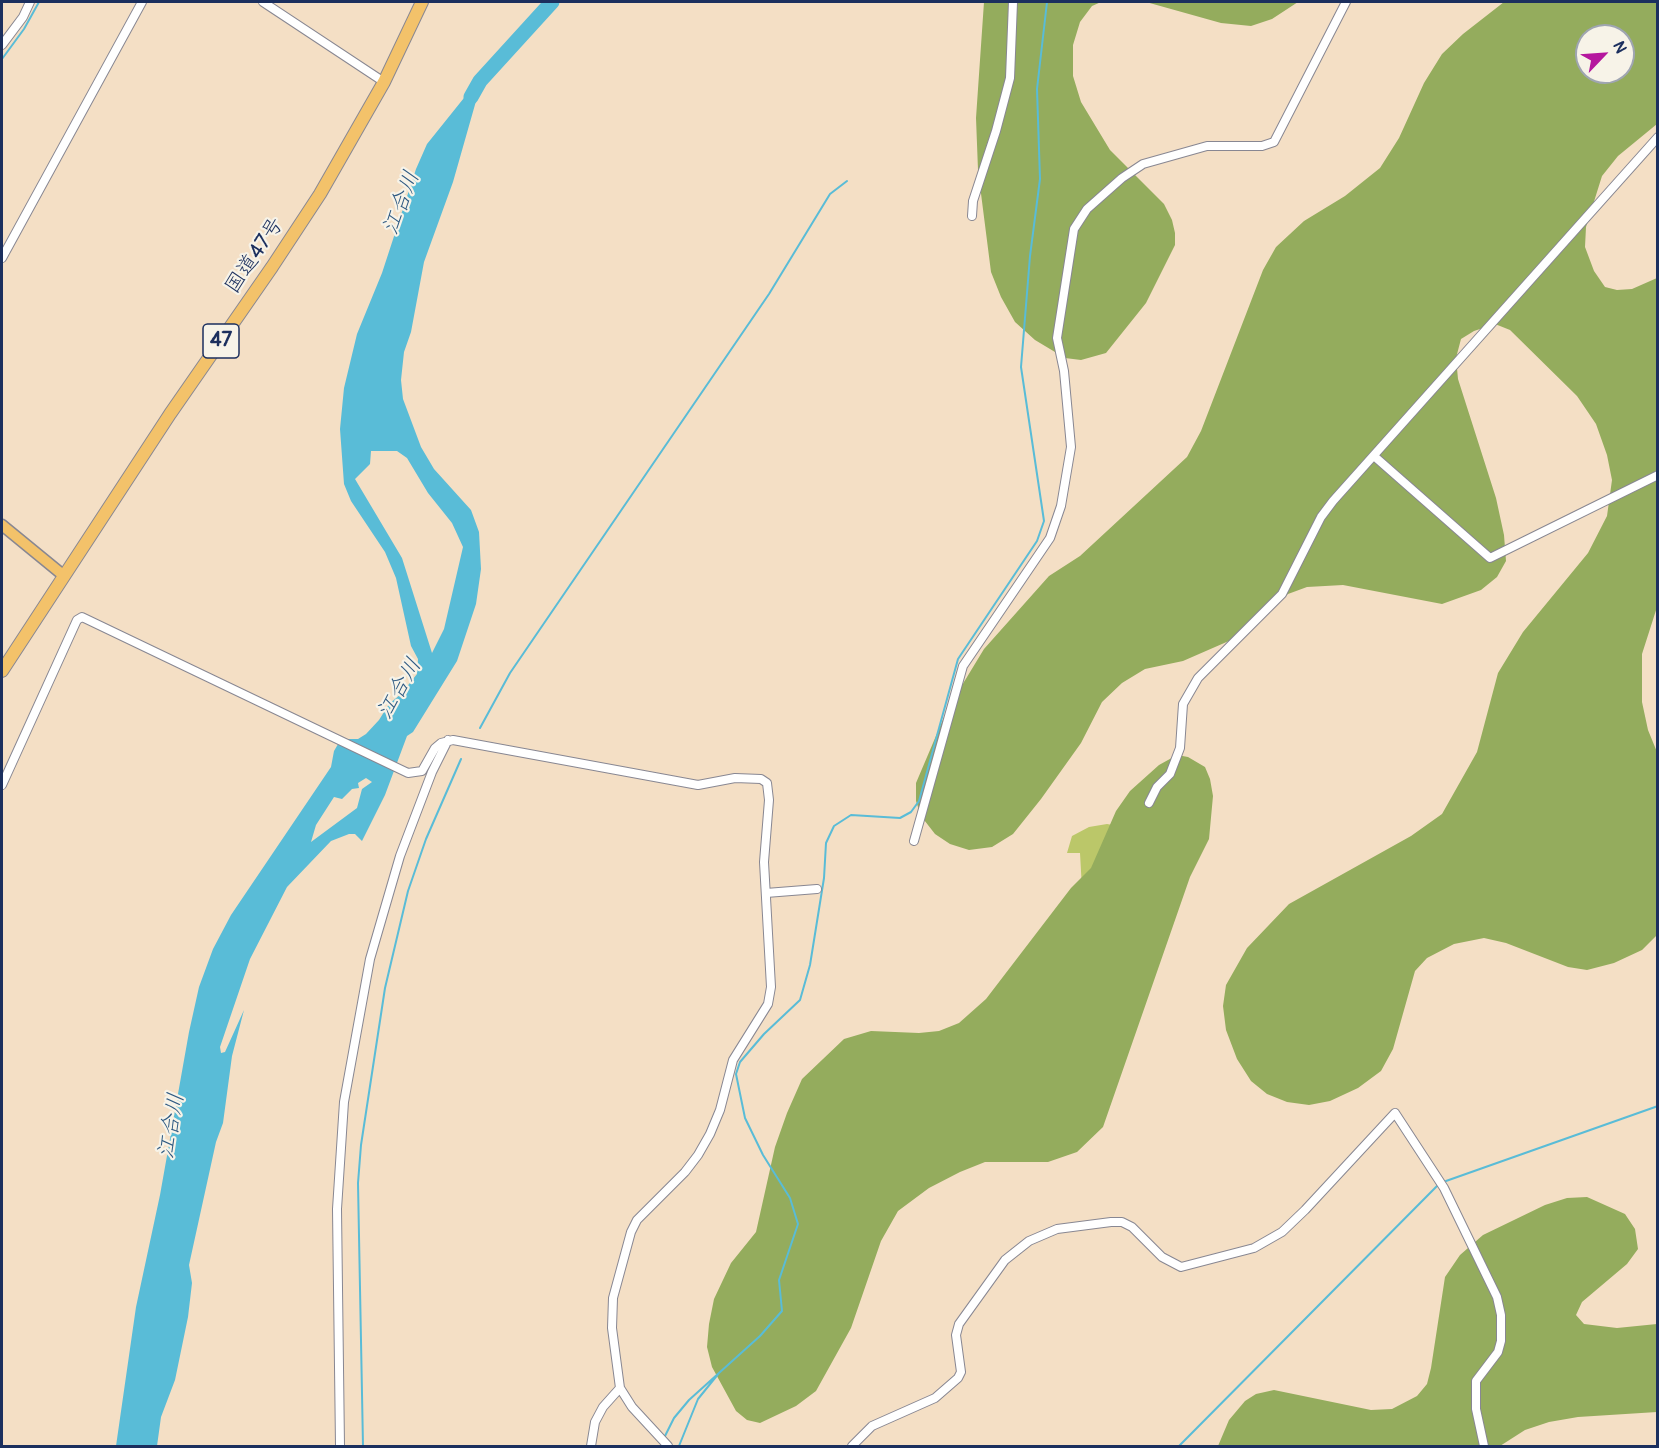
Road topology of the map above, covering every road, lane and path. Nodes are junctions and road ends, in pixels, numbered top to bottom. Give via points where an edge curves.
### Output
1 (30, 2) edge
2 (142, 2) edge
3 (263, 2) edge
4 (422, 2) edge
5 (1013, 2) edge
6 (1346, 2) edge
7 (2, 45) edge
8 (384, 82) junction
9 (1658, 137) edge
10 (972, 216) dead end
11 (2, 258) edge
12 (1374, 456) junction
13 (1658, 476) edge
14 (2, 525) edge
15 (63, 575) junction
16 (2, 671) edge
17 (448, 740) junction
18 (2, 785) edge
19 (1149, 803) dead end
20 (914, 841) dead end
21 (817, 889) dead end
22 (766, 893) junction
23 (620, 1388) junction
24 (340, 1446) edge
25 (591, 1446) edge
26 (668, 1446) edge
27 (852, 1446) edge
28 (1484, 1446) edge

1 - 7 street
2 - 11 street
3 - 8 street
4 - 8 highway, 国道47号 / 47
5 - 10 street via 1010,78 973,201
6 - 20 street via 1274,142 1262,146 1207,146 1143,164 1087,209 1074,229 1057,338 1071,447 1061,506 1050,538 963,666
8 - 15 highway, 国道47号 / 47 via 320,194
9 - 12 street
12 - 13 street via 1490,558
12 - 19 street via 1321,517 1274,604 1198,678 1183,704 1180,748 1170,774
14 - 15 main road
15 - 16 highway, 国道47号 / 47
17 - 18 street via 435,748 422,771 408,774 82,617 77,620
17 - 22 street via 698,785 735,778 761,779 769,790
17 - 24 street via 400,856 380,925 357,1022 344,1102 337,1209
21 - 22 street
22 - 23 street via 771,987 768,1004 733,1060 717,1118 698,1155 644,1210 631,1232 611,1314
23 - 25 street via 595,1422
23 - 26 street
27 - 28 street via 872,1426 935,1398 958,1378 959,1324 1005,1260 1029,1241 1057,1229 1111,1222 1132,1227 1162,1257 1180,1267 1254,1248 1282,1232 1305,1210 1395,1113 1444,1188 1497,1297 1502,1341 1476,1381 1476,1409

